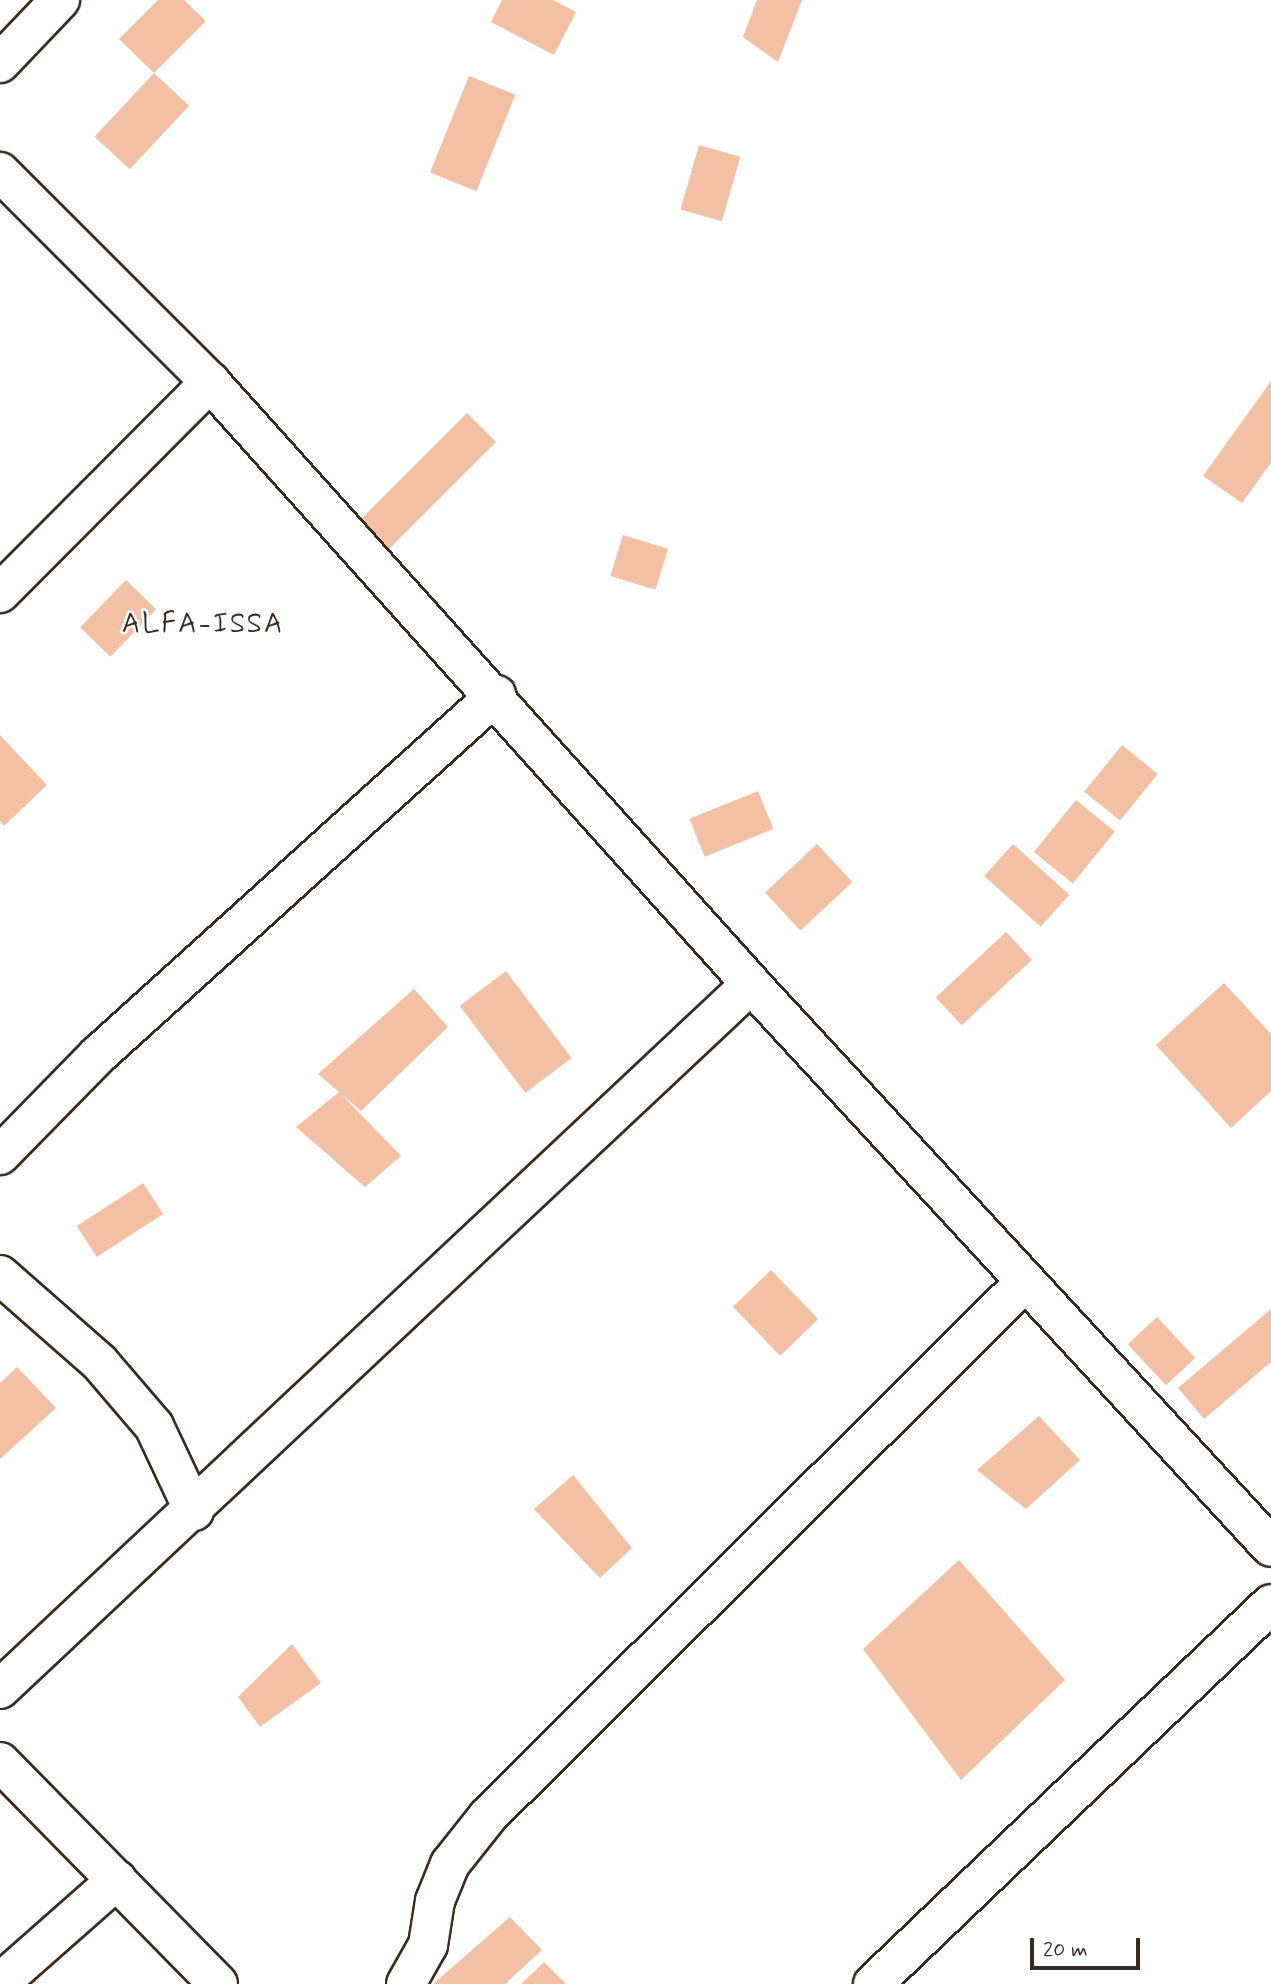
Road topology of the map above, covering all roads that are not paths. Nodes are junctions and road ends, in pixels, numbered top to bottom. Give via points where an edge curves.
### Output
1 (60, 0) edge
2 (0, 63) edge
3 (0, 172) edge
4 (210, 382) junction
5 (0, 593) edge
6 (496, 695) junction
7 (751, 984) junction
8 (0, 1154) edge
9 (0, 1275) edge
10 (1025, 1282) junction
11 (194, 1511) junction
12 (1271, 1548) edge
13 (1271, 1604) edge
14 (0, 1689) edge
15 (0, 1762) edge
16 (117, 1880) junction
17 (0, 1983) edge
18 (218, 1984) edge
19 (406, 1984) edge
20 (873, 1984) edge

1 - 2 street
3 - 4 street
4 - 5 street
4 - 6 street
6 - 7 street
6 - 8 street via 98,1055
7 - 10 street
7 - 11 street
9 - 11 street via 100,1363 154,1426
10 - 12 street
10 - 19 street via 488,1816 450,1864 435,1901 428,1945
11 - 14 street
13 - 20 street
15 - 16 street
16 - 17 street
16 - 18 street

